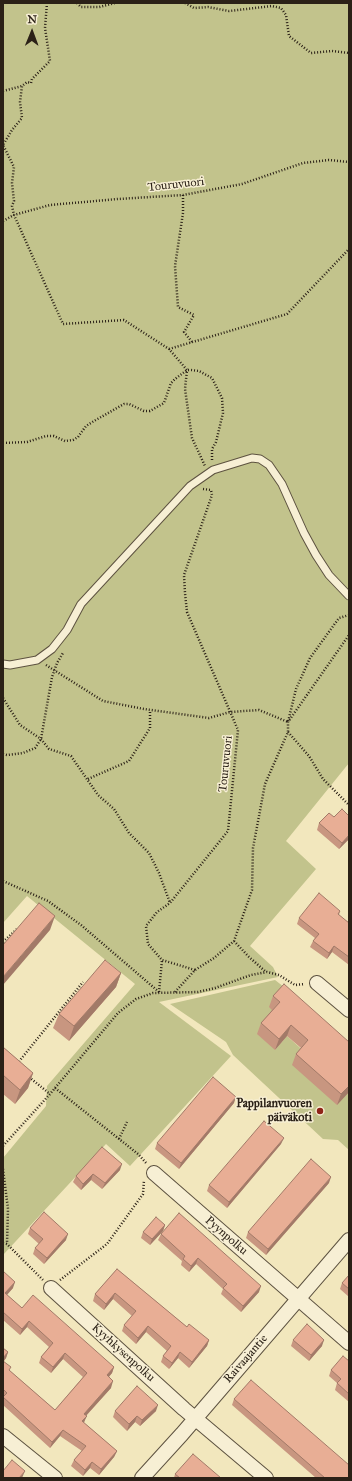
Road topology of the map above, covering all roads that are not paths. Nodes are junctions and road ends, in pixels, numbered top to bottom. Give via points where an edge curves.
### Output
1 (349, 596) edge
2 (3, 664) edge
3 (317, 983) road end
4 (349, 1010) edge
5 (148, 1172) road end
6 (349, 1240) edge
7 (51, 1288) road end
8 (299, 1299) junction
9 (349, 1343) edge
10 (196, 1417) junction
11 (3, 1436) edge
12 (55, 1478) edge
13 (142, 1478) edge
14 (266, 1478) edge

1 - 2 lane via 329,575 316,555 282,484 269,465 260,459 252,458 219,467 190,486 81,604 67,630 52,649 37,660
3 - 4 street
5 - 8 street, Pyynpolku
6 - 8 street, Raivaajantie
7 - 10 street, Kyyhkysenpolku
8 - 9 street, Pyynpolku
8 - 10 street, Raivaajantie
10 - 13 street, Raivaajantie
10 - 14 street, Kyyhkysenpolku
11 - 12 street

